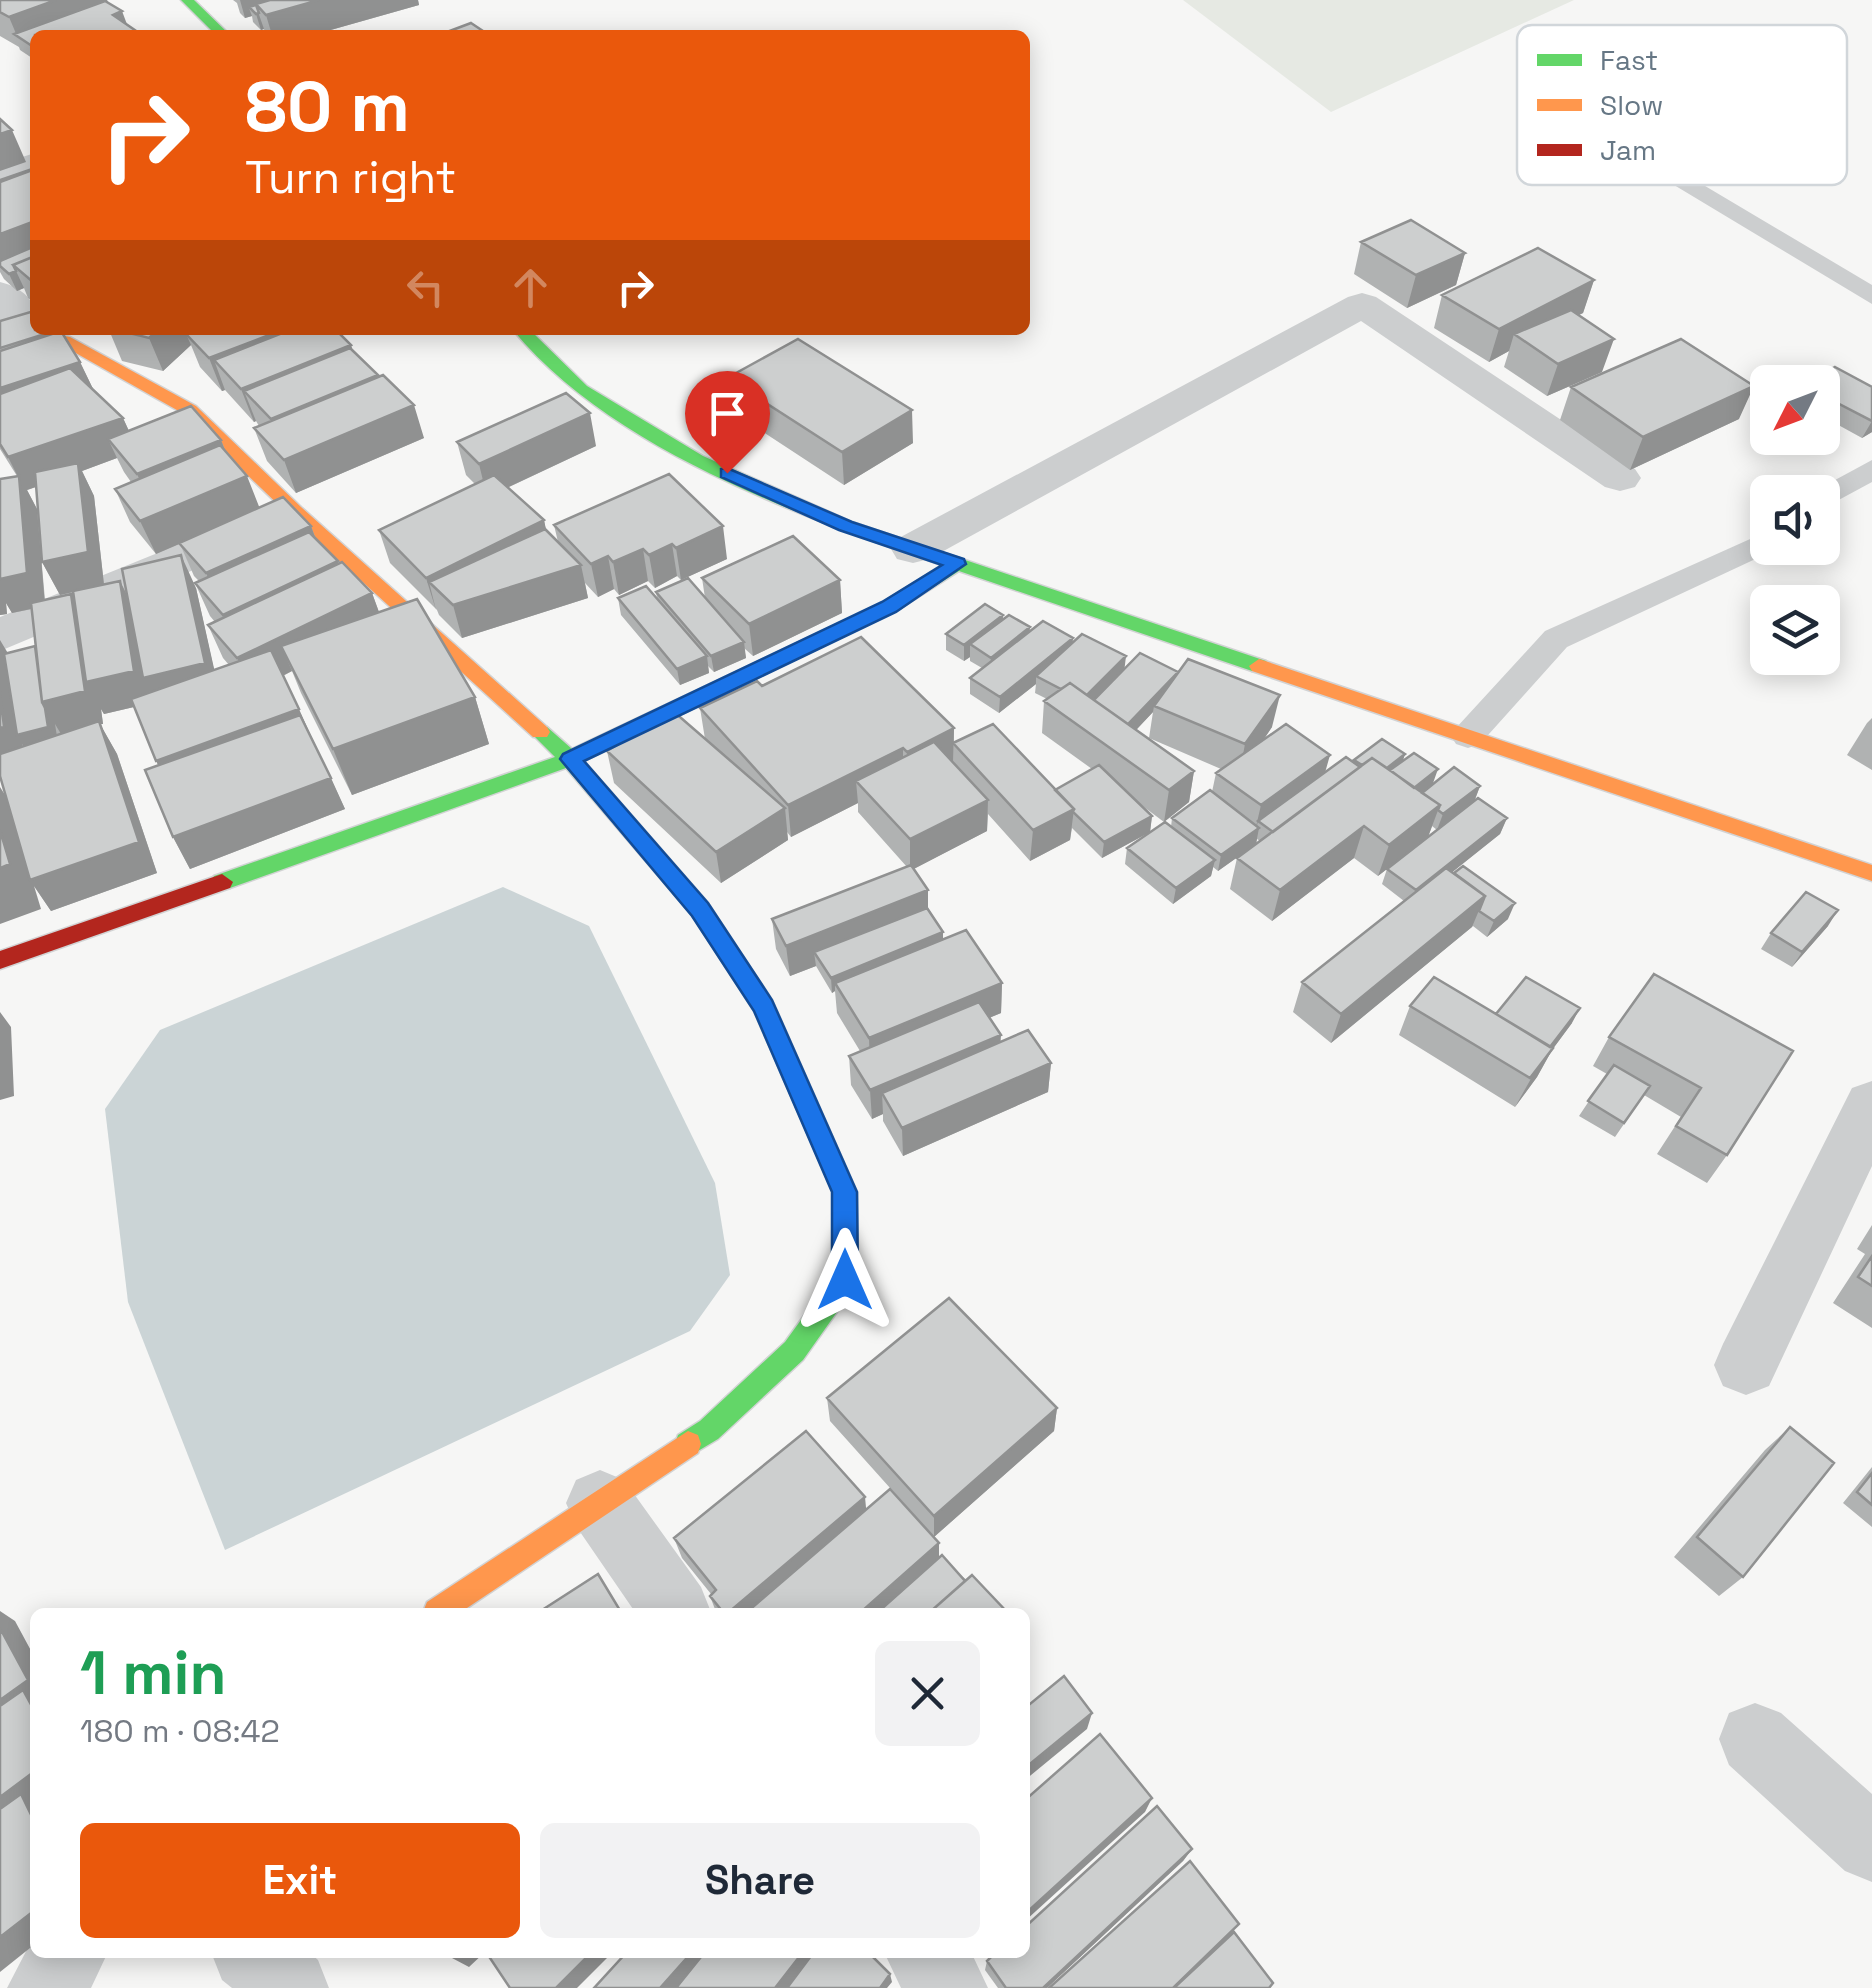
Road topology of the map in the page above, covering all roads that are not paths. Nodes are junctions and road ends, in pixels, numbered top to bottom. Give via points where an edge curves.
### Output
1 (187, 0) edge
2 (218, 30) edge
3 (30, 166) edge
4 (0, 176) edge
5 (1689, 185) edge
6 (1872, 296) edge
7 (6, 320) edge
8 (30, 328) edge
9 (50, 335) edge
10 (525, 335) edge
11 (1872, 469) edge
12 (1620, 478) dead end
13 (1840, 489) edge
14 (295, 511) junction
15 (913, 548) junction
16 (1750, 548) edge
17 (957, 564) junction
18 (0, 636) edge
19 (1468, 736) junction
20 (570, 759) junction
21 (1872, 873) edge
22 (0, 960) edge
23 (1872, 1105) edge
24 (1746, 1364) dead end
25 (600, 1503) junction
26 (442, 1608) edge
27 (673, 1608) edge
28 (1755, 1739) dead end
29 (1872, 1844) edge
30 (66, 1958) edge
31 (257, 1958) edge
32 (928, 1958) edge
33 (46, 1988) edge
34 (290, 1988) edge
35 (950, 1988) edge

1 - 2 street
3 - 4 street
5 - 6 lane
7 - 8 street
9 - 14 street via 190,410
10 - 15 street via 581,390 698,460 846,526
11 - 13 lane
12 - 15 street via 1362,305
14 - 18 street
14 - 20 street
15 - 17 street
16 - 19 lane via 1556,638
17 - 19 street
17 - 20 street via 889,607
19 - 21 street
20 - 22 street
20 - 25 street via 700,910 764,1007 845,1192 845,1280 794,1350 709,1430
23 - 24 street
25 - 26 street
25 - 27 street
28 - 29 street
30 - 33 street
31 - 34 street
32 - 35 street

